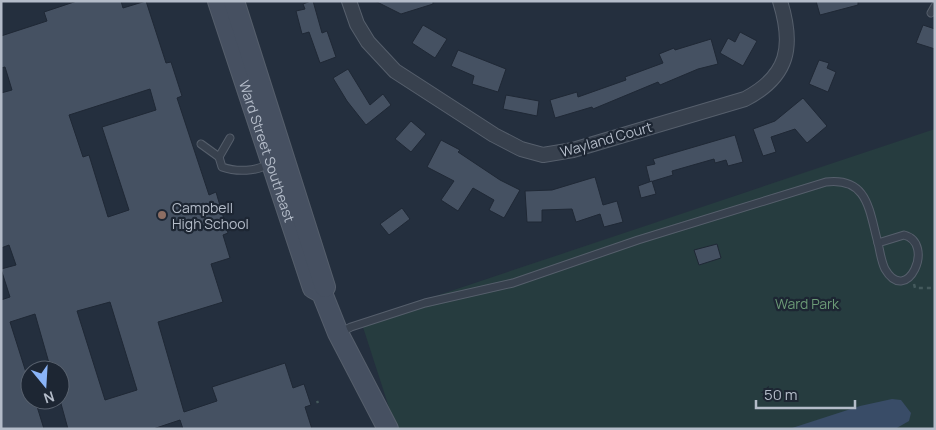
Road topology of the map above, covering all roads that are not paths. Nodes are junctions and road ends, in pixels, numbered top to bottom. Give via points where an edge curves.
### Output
1 (218, 1) edge
2 (234, 1) edge
3 (349, 1) edge
4 (780, 1) edge
5 (230, 138) dead end
6 (280, 143) junction
7 (201, 144) dead end
8 (218, 156) junction
9 (271, 162) junction
10 (878, 243) junction
11 (927, 254) dead end
12 (922, 272) dead end
13 (322, 293) junction
14 (338, 333) junction
15 (388, 429) edge

1 - 9 street, Ward Street Southeast
2 - 6 street, Ward Street Southeast
3 - 4 street, Wayland Court via 368,42 395,71 508,144 543,155 582,147 745,99 758,92 777,72 788,47 788,28
5 - 8 lane
6 - 9 lane
6 - 13 street, Ward Street Southeast via 326,285
7 - 8 lane
8 - 9 lane via 222,167 234,171
9 - 13 street, Ward Street Southeast via 313,288
10 - 11 lane via 898,236 910,236 921,243
10 - 12 lane via 883,264 890,275 901,280 913,279
10 - 14 lane via 869,210 856,186 844,180 826,182 638,240 513,283 425,303
13 - 14 street, Ward Street Southeast
14 - 15 street, Ward Street Southeast

